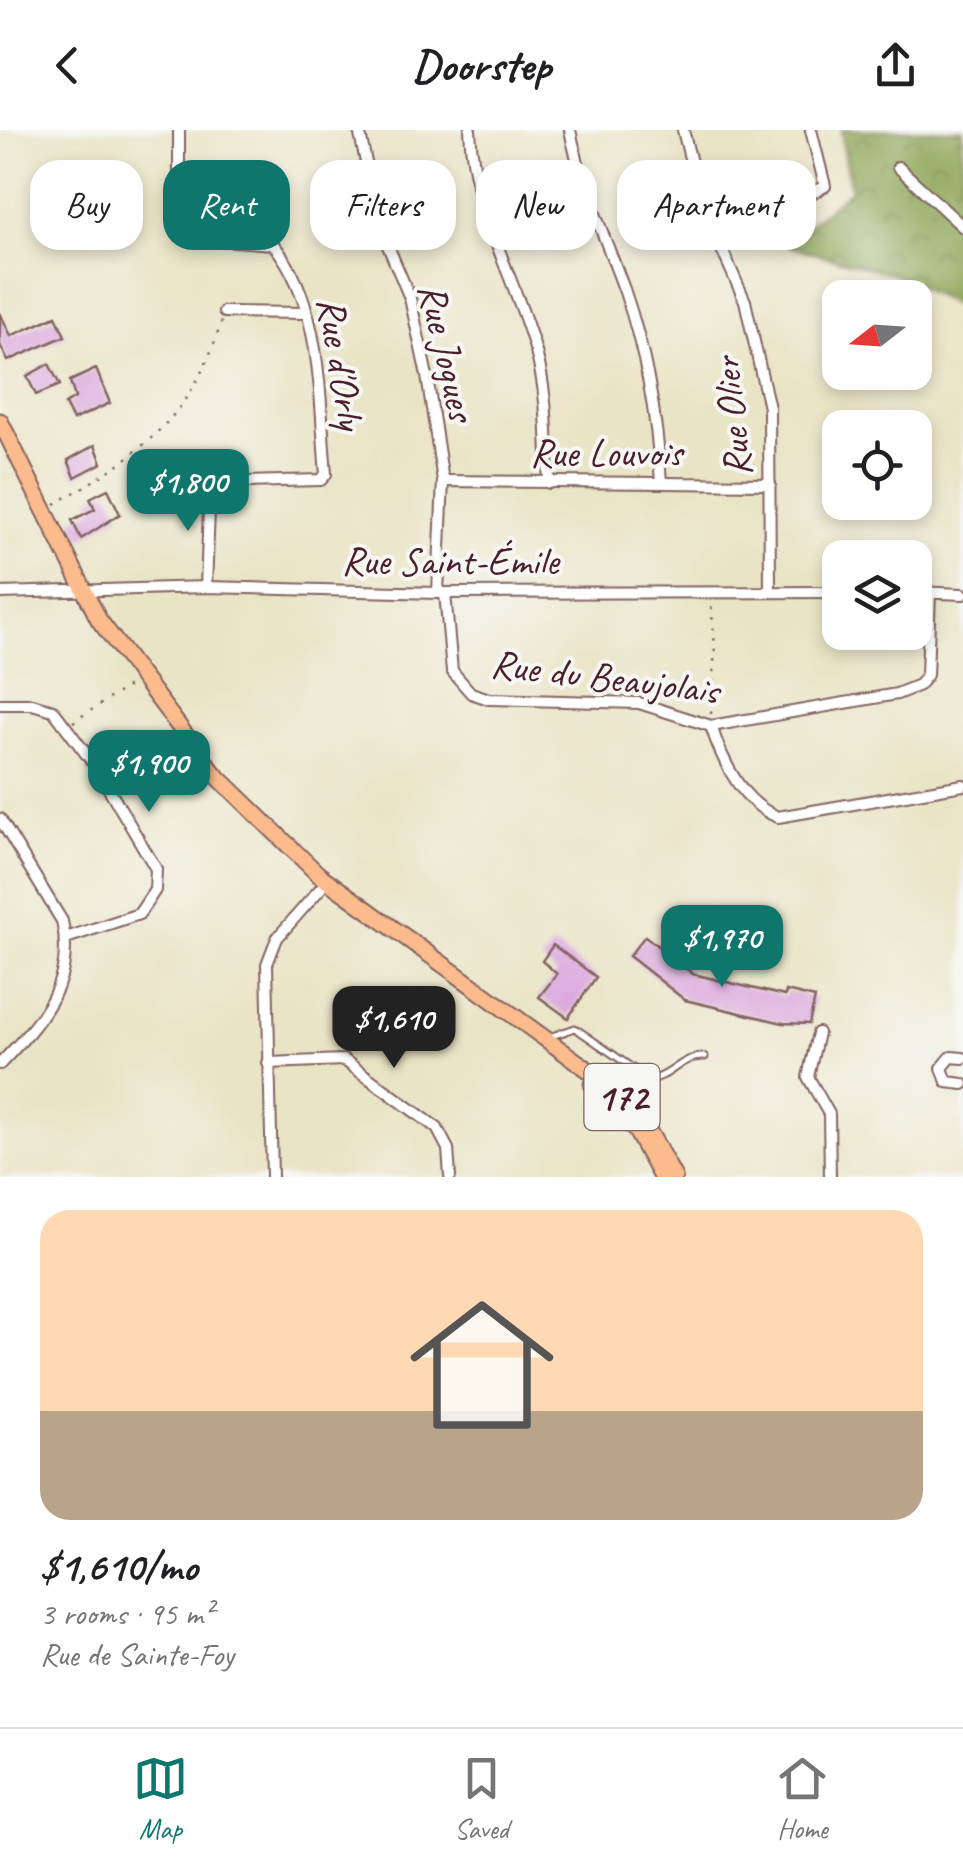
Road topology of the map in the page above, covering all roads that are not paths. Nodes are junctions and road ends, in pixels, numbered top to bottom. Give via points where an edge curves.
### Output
1 (179, 130) edge
2 (359, 130) edge
3 (470, 130) edge
4 (570, 130) edge
5 (683, 130) edge
6 (812, 130) edge
7 (690, 160) edge
8 (898, 167) dead end
9 (816, 191) edge
10 (963, 227) edge
11 (723, 250) edge
12 (224, 312) road end
13 (306, 313) junction
14 (0, 421) edge
15 (442, 481) junction
16 (662, 482) junction
17 (549, 483) junction
18 (770, 484) junction
19 (206, 587) junction
20 (770, 591) junction
21 (822, 592) edge
22 (932, 592) edge
23 (0, 593) edge
24 (442, 593) junction
25 (83, 594) junction
26 (963, 594) edge
27 (929, 650) edge
28 (0, 704) edge
29 (710, 726) junction
30 (963, 785) edge
31 (0, 819) edge
32 (327, 880) junction
33 (66, 938) junction
34 (818, 1033) dead end
35 (545, 1041) junction
36 (705, 1057) dead end
37 (963, 1058) edge
38 (268, 1063) junction
39 (0, 1064) edge
40 (963, 1084) edge
41 (272, 1177) edge
42 (450, 1177) edge
43 (661, 1177) edge
44 (674, 1177) edge
45 (830, 1177) edge

1 - 13 street, Rue d'Orly via 178,222 194,238 273,244 290,264
2 - 15 street, Rue Jogues via 380,228 410,298
3 - 17 street via 487,219 536,353
4 - 16 street via 585,197 638,339
5 - 7 street, Rue Olier
6 - 9 street via 825,186
8 - 10 street
11 - 18 street, Rue Olier via 745,301 769,408
12 - 13 street
13 - 19 street, Rue d'Orly via 326,474 321,480 210,484
14 - 25 main road, 172
15 - 17 street, Rue Louvois
15 - 24 street, Rue Jogues
16 - 17 street, Rue Louvois
16 - 18 street, Rue Louvois
18 - 20 street, Rue Olier
19 - 24 street, Rue Saint-Émile
19 - 25 street, Rue Saint-Émile
20 - 21 street, Rue Saint-Émile
20 - 24 street, Rue Saint-Émile
22 - 26 street
23 - 25 street, Rue Saint-Émile
24 - 29 street, Rue du Beaujolais via 452,672 471,693 500,700 639,703
25 - 32 main road, 172 via 139,679 214,773
27 - 29 street, Rue du Beaujolais via 928,674 897,694
28 - 33 street via 45,706 149,852 156,884 136,916
29 - 30 street via 743,790 778,817
31 - 33 street via 62,920
32 - 35 main road, 172
32 - 38 street via 271,949 265,986
33 - 39 street via 58,995
34 - 45 street via 808,1077 830,1114
35 - 36 lane via 575,1028 650,1080
35 - 43 main road, 172 via 620,1110
35 - 44 main road, 172 via 566,1050 632,1107
37 - 40 street via 950,1057 942,1068 947,1082
38 - 41 street
38 - 42 street via 344,1060 437,1128 448,1148

